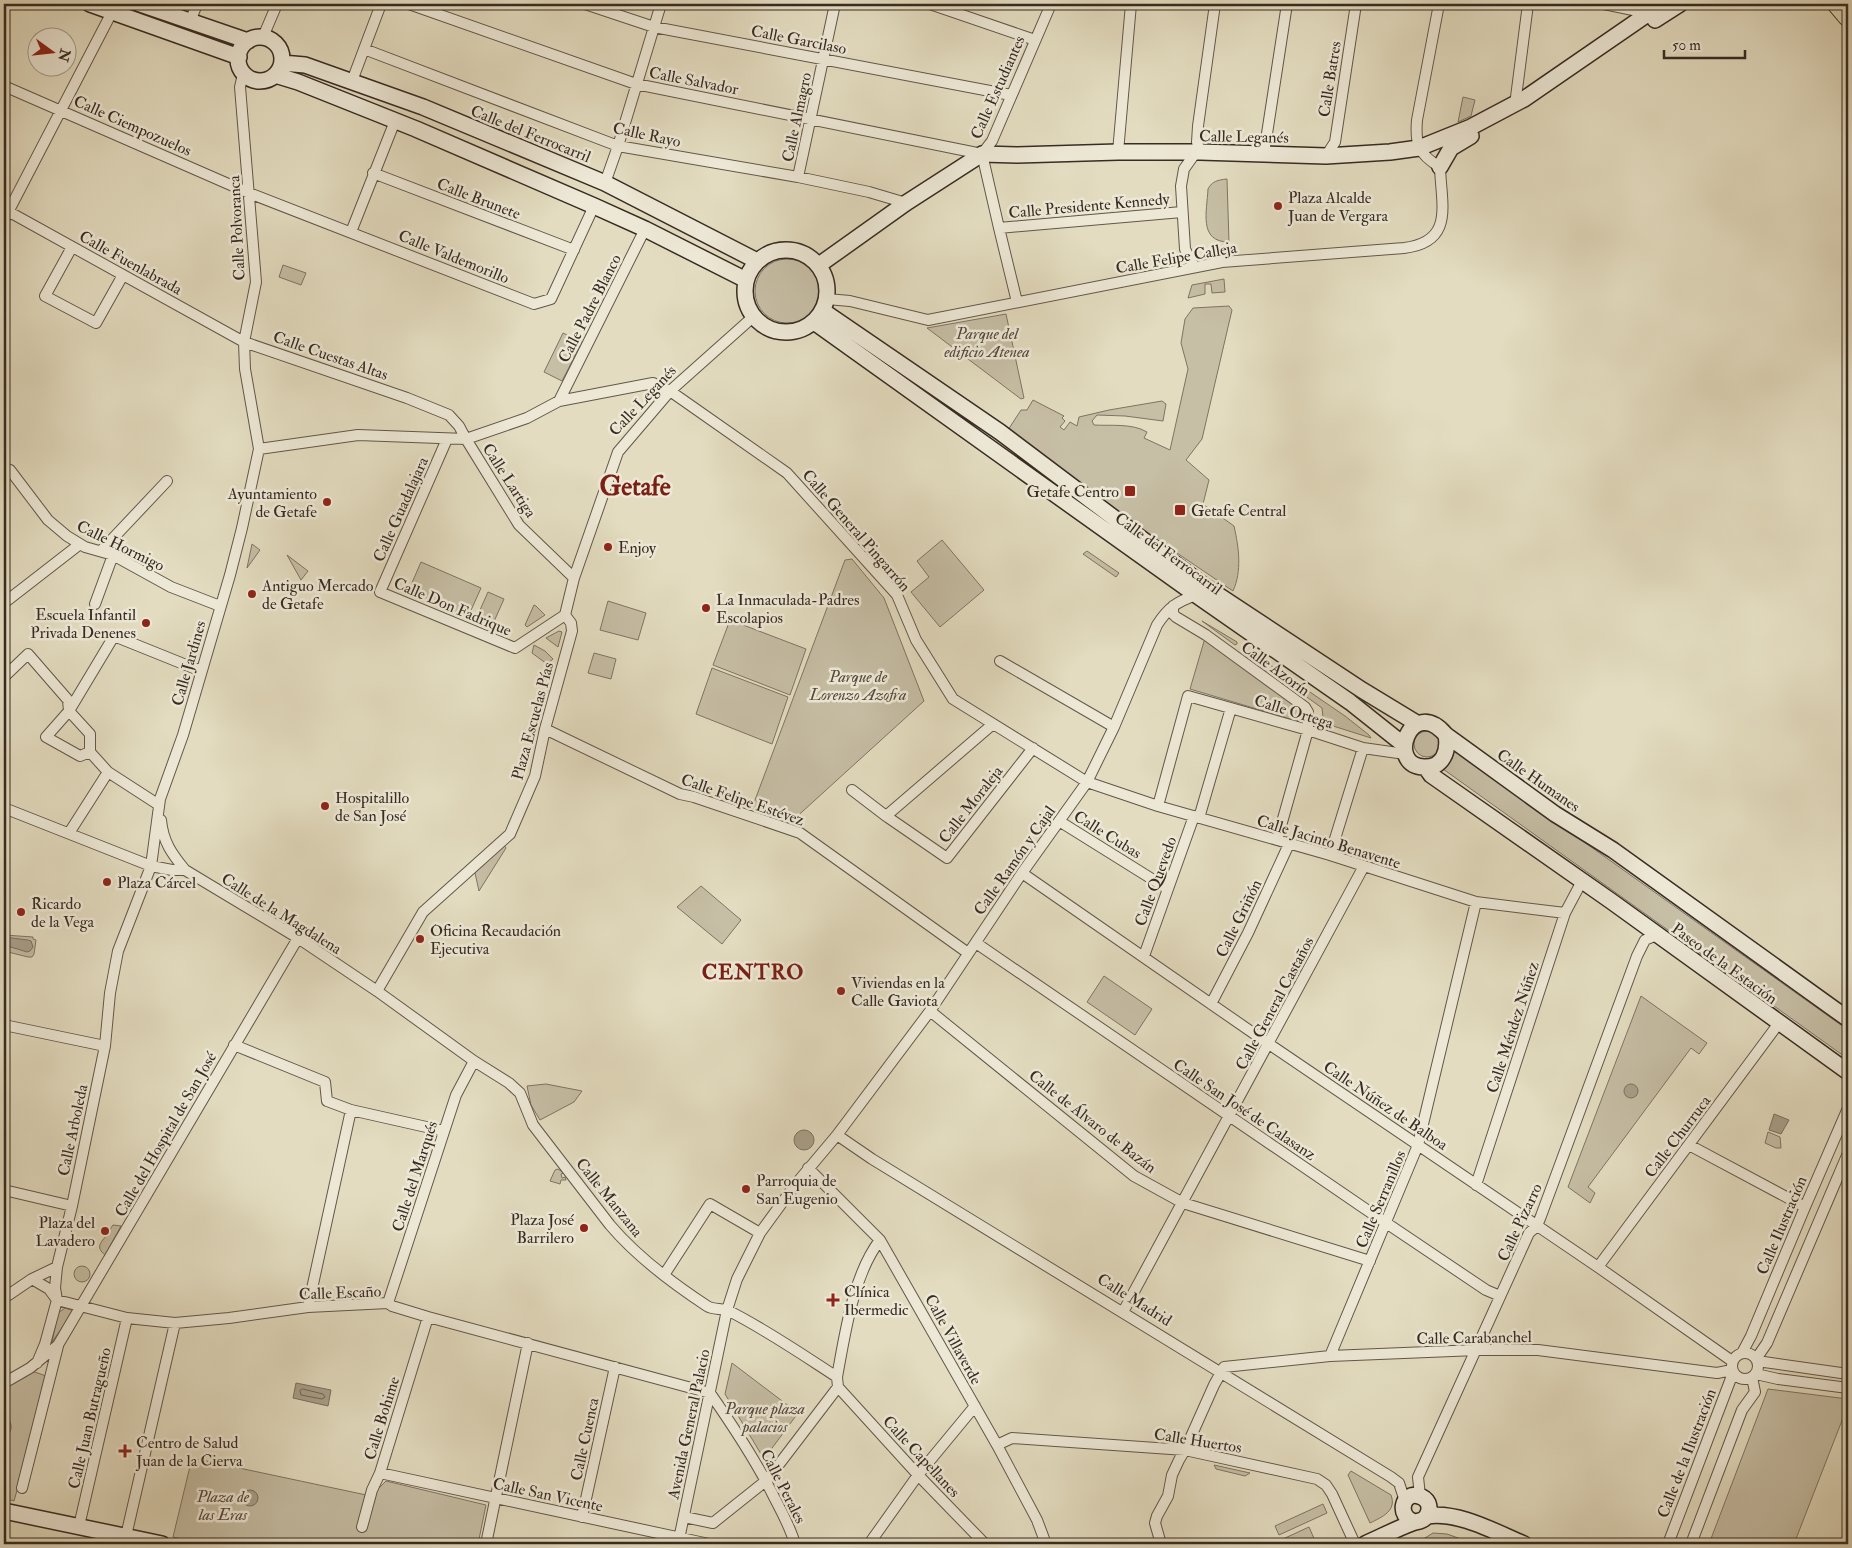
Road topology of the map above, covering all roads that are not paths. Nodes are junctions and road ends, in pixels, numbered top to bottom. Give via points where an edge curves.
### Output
1 (90, 4) edge
2 (140, 4) edge
3 (197, 4) edge
4 (276, 4) edge
5 (381, 4) edge
6 (409, 4) edge
7 (584, 4) edge
8 (661, 4) edge
9 (834, 4) edge
10 (930, 4) edge
11 (1051, 4) edge
12 (1131, 4) edge
13 (1215, 4) edge
14 (1287, 4) edge
15 (1356, 4) edge
16 (1439, 4) edge
17 (1528, 4) edge
18 (1604, 4) edge
19 (1680, 4) edge
20 (1837, 4) edge
21 (1647, 7) edge
22 (112, 12) junction
23 (1848, 17) edge
24 (190, 22) junction
25 (654, 27) junction
26 (263, 37) junction
27 (1035, 40) junction
28 (248, 42) junction
29 (364, 49) junction
30 (239, 58) junction
31 (823, 59) junction
32 (278, 69) junction
33 (243, 74) junction
34 (352, 81) junction
35 (636, 84) junction
36 (4, 86) edge
37 (1011, 95) junction
38 (1515, 105) junction
39 (61, 110) junction
40 (812, 118) junction
41 (395, 121) junction
42 (618, 146) junction
43 (1419, 148) junction
44 (1118, 152) junction
45 (1198, 152) junction
46 (1264, 153) junction
47 (982, 154) junction
48 (1326, 156) junction
49 (1440, 167) junction
50 (373, 173) junction
51 (798, 177) junction
52 (605, 183) junction
53 (249, 193) junction
54 (906, 203) junction
55 (594, 206) junction
56 (1182, 212) junction
57 (5, 214) edge
58 (999, 228) junction
59 (645, 229) junction
60 (351, 232) junction
61 (72, 247) junction
62 (574, 250) junction
63 (757, 261) junction
64 (819, 266) junction
65 (1194, 267) junction
66 (123, 275) junction
67 (746, 280) junction
68 (1017, 302) junction
69 (821, 311) junction
70 (753, 317) junction
71 (244, 342) junction
72 (670, 391) junction
73 (559, 401) junction
74 (447, 439) junction
75 (466, 440) junction
76 (259, 449) junction
77 (4, 468) edge
78 (167, 481) dead end
79 (242, 528) joint
80 (80, 544) junction
81 (101, 551) junction
82 (113, 555) junction
83 (574, 578) junction
84 (380, 592) joint
85 (1196, 595) junction
86 (4, 603) edge
87 (95, 604) dead end
88 (220, 606) junction
89 (1173, 606) junction
90 (565, 616) junction
91 (1000, 661) dead end
92 (201, 671) junction
93 (4, 677) edge
94 (1231, 708) junction
95 (69, 711) junction
96 (993, 724) junction
97 (1418, 724) junction
98 (1114, 727) junction
99 (545, 729) junction
100 (1308, 730) junction
101 (1446, 735) junction
102 (1033, 748) junction
103 (1363, 748) junction
104 (1404, 750) junction
105 (90, 752) junction
106 (1426, 768) junction
107 (108, 772) junction
108 (1088, 782) junction
109 (852, 790) dead end
110 (159, 804) junction
111 (1158, 806) junction
112 (4, 808) edge
113 (886, 816) junction
114 (1196, 817) junction
115 (1058, 821) junction
116 (69, 833) junction
117 (1277, 840) junction
118 (1290, 844) junction
119 (1613, 850) joint
120 (1330, 855) junction
121 (151, 866) junction
122 (1364, 866) junction
123 (186, 870) junction
124 (1022, 873) junction
125 (1582, 881) junction
126 (1168, 889) junction
127 (1476, 902) junction
128 (1565, 913) junction
129 (1657, 935) junction
130 (298, 938) junction
131 (976, 943) junction
132 (968, 953) junction
133 (1144, 956) junction
134 (377, 991) junction
135 (1212, 1004) junction
136 (930, 1011) junction
137 (1848, 1019) edge
138 (1779, 1022) junction
139 (4, 1025) edge
140 (1269, 1044) junction
141 (234, 1045) junction
142 (105, 1046) junction
143 (474, 1061) junction
144 (1848, 1072) edge
145 (520, 1093) joint
146 (1848, 1108) edge
147 (351, 1110) junction
148 (1229, 1116) junction
149 (444, 1131) junction
150 (837, 1135) junction
151 (1418, 1145) junction
152 (1689, 1145) junction
153 (1848, 1153) edge
154 (808, 1168) junction
155 (1476, 1185) junction
156 (4, 1190) edge
157 (1183, 1203) junction
158 (72, 1206) junction
159 (1804, 1207) junction
160 (1387, 1224) junction
161 (1537, 1226) junction
162 (760, 1233) junction
163 (880, 1240) junction
164 (1370, 1261) junction
165 (57, 1267) junction
166 (1598, 1267) junction
167 (664, 1275) junction
168 (32, 1279) junction
169 (1500, 1296) junction
170 (4, 1298) edge
171 (57, 1300) junction
172 (388, 1303) junction
173 (82, 1307) junction
174 (308, 1307) junction
175 (727, 1310) junction
176 (1123, 1312) junction
177 (428, 1317) junction
178 (127, 1318) junction
179 (174, 1323) junction
180 (528, 1343) junction
181 (58, 1345) junction
182 (1477, 1350) junction
183 (1742, 1353) junction
184 (1330, 1356) junction
185 (1756, 1360) junction
186 (37, 1362) junction
187 (615, 1367) junction
188 (1732, 1368) junction
189 (50, 1373) junction
190 (1220, 1374) junction
191 (1848, 1374) edge
192 (1754, 1375) junction
193 (837, 1382) junction
194 (4, 1383) edge
195 (1848, 1388) edge
196 (710, 1393) junction
197 (975, 1406) junction
198 (997, 1445) junction
199 (1185, 1450) junction
200 (380, 1473) junction
201 (918, 1476) junction
202 (767, 1480) junction
203 (22, 1488) dead end
204 (496, 1498) junction
205 (1416, 1509) junction
206 (4, 1511) edge
207 (684, 1516) junction
208 (582, 1517) junction
209 (80, 1526) junction
210 (362, 1527) dead end
211 (126, 1536) junction
212 (679, 1541) edge
213 (1376, 1542) edge
214 (162, 1544) edge
215 (486, 1544) edge
216 (709, 1544) edge
217 (794, 1544) edge
218 (869, 1544) edge
219 (985, 1544) edge
220 (1046, 1544) edge
221 (1160, 1544) edge
222 (1355, 1544) edge
223 (1524, 1544) edge
224 (1668, 1544) edge
225 (1691, 1544) edge

1 - 22 street
2 - 24 street
3 - 24 street
4 - 26 street
5 - 29 street
6 - 35 street, Calle Salvador
7 - 25 street, Calle Garcilaso
8 - 25 street
9 - 31 street, Calle Almagro
10 - 27 street
11 - 27 street, Calle Estudiantes
12 - 44 street
13 - 45 street via 1198,126
14 - 46 street
15 - 48 street, Calle Batres via 1335,142
16 - 43 street via 1417,120
17 - 38 street
18 - 21 street
19 - 49 street via 1528,106 1456,144 1448,151
20 - 23 highway
21 - 38 street, Calle Leganés
22 - 30 street
22 - 39 street
24 - 28 street
25 - 31 street, Calle Garcilaso
25 - 35 street
26 - 28 street
26 - 32 street via 279,48
27 - 37 street, Calle Estudiantes
28 - 30 street
29 - 34 street
29 - 42 street, Calle Rayo
30 - 33 street
31 - 37 street, Calle Garcilaso
31 - 40 street, Calle Almagro
32 - 33 street via 262,80
32 - 34 street, Calle del Ferrocarril via 306,65
32 - 41 street via 298,82
33 - 53 street, Calle Polvoranca via 240,87
34 - 52 street, Calle del Ferrocarril
35 - 40 street, Calle Salvador
35 - 42 street
36 - 39 street, Calle Ciempozuelos
37 - 47 street, Calle Estudiantes via 992,141
38 - 43 street, Calle Leganés
39 - 53 street, Calle Ciempozuelos
39 - 57 street
40 - 47 street, Calle Salvador
40 - 51 street, Calle Almagro
41 - 50 street
41 - 55 street
42 - 51 street, Calle Rayo
42 - 52 street
43 - 48 street, Calle Leganés
43 - 49 street
44 - 45 street, Calle Leganés
44 - 47 street, Calle Leganés
45 - 46 street, Calle Leganés
45 - 56 street via 1184,169
46 - 48 street, Calle Leganés
47 - 54 street
47 - 58 street
49 - 65 street, Calle Felipe Calleja via 1442,217 1436,232 1422,245
50 - 60 street
50 - 62 street, Calle Brunete
51 - 54 street, Calle Rayo
52 - 63 street, Calle del Ferrocarril
53 - 60 street, Calle Valdemorillo
53 - 71 street, Calle Polvoranca via 256,282
54 - 64 street
55 - 59 street
55 - 62 street, Calle Valdemorillo
56 - 58 street, Calle Presidente Kennedy
56 - 65 street via 1185,249
57 - 61 street, Calle Fuenlabrada
58 - 68 street
59 - 67 street
59 - 73 street, Calle Padre Blanco
60 - 62 street, Calle Valdemorillo via 534,304 552,300
61 - 66 street, Calle Fuenlabrada
61 - 66 street via 45,296 96,323
63 - 64 street via 769,253 792,250
63 - 67 street
64 - 69 street via 827,287
65 - 68 street, Calle Felipe Calleja
66 - 71 street, Calle Fuenlabrada
67 - 70 street via 745,299
68 - 69 street, Calle Felipe Calleja via 928,320 857,303
69 - 70 street via 805,329 782,333 766,328
69 - 85 street, Calle del Ferrocarril
69 - 97 street, Calle del Ferrocarril via 1000,432 1203,585
70 - 72 street, Calle Leganés
71 - 75 street, Calle Cuestas Altas via 449,415
71 - 76 street, Calle Polvoranca via 245,368
72 - 73 street, Calle General Pingarrón via 653,383
72 - 83 street, Calle Leganés via 618,452
72 - 96 street, Calle General Pingarrón via 787,473 897,595 916,640 953,699
73 - 75 street, Calle General Pingarrón via 527,418
74 - 75 street
74 - 76 street via 358,435
74 - 84 street, Calle Guadalajara
75 - 83 street, Calle Lartiga via 519,525
76 - 79 street, Calle Polvoranca
77 - 80 street, Calle Hormigo via 10,470 48,520
78 - 81 street
79 - 88 street, Calle Jardines
80 - 81 street, Calle Hormigo
80 - 86 street
81 - 82 street, Calle Hormigo
82 - 87 street
82 - 88 street, Calle Hormigo via 171,588
83 - 90 street, Calle Leganés
84 - 90 street, Calle Don Fadrique via 515,648
85 - 89 street, Calle Ramón y Cajal
85 - 104 street, Calle del Ferrocarril via 1350,702
88 - 92 street, Calle Jardines
89 - 98 street, Calle Ramón y Cajal via 1157,625
89 - 100 street, Calle Azorín via 1176,618 1206,635 1305,707
90 - 99 street, Plaza Escuelas Pías via 572,631
91 - 98 street
92 - 95 street via 114,636
92 - 110 street, Calle Jardines
93 - 95 street via 28,654 68,700
94 - 100 street, Calle Ortega
94 - 111 street, Calle Ortega via 1188,696
94 - 114 street, Calle Quevedo
95 - 105 street via 90,734
95 - 105 street via 46,737 80,756
96 - 102 street, Calle General Pingarrón
96 - 113 street
97 - 101 street, Calle Humanes via 1429,723
97 - 104 street via 1405,736
98 - 108 street, Calle Ramón y Cajal
99 - 132 street, Calle Felipe Estévez via 680,794 800,833
99 - 134 street, Plaza Escuelas Pías via 535,776 510,834 423,912
100 - 103 street, Calle Ortega
100 - 117 street, Calle Azorín
101 - 106 street via 1446,755 1439,763
101 - 119 street, Calle Humanes via 1555,814
102 - 108 street, Calle General Pingarrón
102 - 113 street, Calle Moraleja via 947,858
103 - 104 street
103 - 120 street
104 - 106 street via 1411,762
105 - 107 street
106 - 125 street via 1431,775
107 - 110 street
107 - 116 street
108 - 111 street, Calle Jacinto Benavente
108 - 115 street, Calle Ramón y Cajal
109 - 113 street, Calle Moraleja
110 - 121 street, Calle Jardines
110 - 123 street, Calle Jardines via 162,836
111 - 114 street, Calle Jacinto Benavente
112 - 116 street, Calle de la Magdalena
114 - 117 street, Calle Jacinto Benavente
114 - 126 street, Calle Quevedo
115 - 124 street, Calle Ramón y Cajal
115 - 126 street, Calle Cubas
116 - 121 street, Calle de la Magdalena
117 - 118 street, Calle Jacinto Benavente
118 - 120 street, Calle Jacinto Benavente
118 - 135 street, Calle Griñón
119 - 137 street, Paseo de la Estación
120 - 122 street, Calle Jacinto Benavente
121 - 123 street, Calle de la Magdalena
121 - 142 street, Calle Arboleda via 118,951
122 - 127 street, Calle Jacinto Benavente
122 - 140 street, Calle General Castaños
123 - 130 street, Calle de la Magdalena
124 - 131 street, Calle Ramón y Cajal
124 - 133 street, Calle Núñez de Balboa
125 - 128 street, Calle Méndez Núñez
125 - 129 street, Paseo de la Estación
126 - 133 street, Calle Quevedo
127 - 128 street, Calle Jacinto Benavente
127 - 151 street, Calle Serranillos
128 - 155 street, Calle Méndez Núñez
129 - 138 street, Paseo de la Estación
129 - 161 street, Calle Pizarro via 1645,940 1637,956
130 - 134 street, Calle de la Magdalena
130 - 141 street, Calle del Hospital de San José
131 - 132 street, Calle Ramón y Cajal
131 - 148 street, Calle San José de Calasanz
132 - 136 street, Calle Ramón y Cajal
133 - 135 street, Calle Núñez de Balboa
134 - 143 street, Calle de la Magdalena
135 - 140 street, Calle Núñez de Balboa
136 - 150 street, Calle Ramón y Cajal
136 - 157 street, Calle de Álvaro de Bazán via 1134,1176
138 - 144 street, Paseo de la Estación
138 - 152 street, Calle Churruca
139 - 142 street
140 - 148 street, Calle General Castaños
140 - 151 street, Calle Núñez de Balboa
141 - 147 street via 325,1082 327,1101
141 - 173 street, Calle del Hospital de San José
142 - 158 street, Calle Arboleda
143 - 145 street, Calle de la Magdalena via 510,1082
143 - 149 street, Calle del Marqués via 456,1095
145 - 167 street, Calle Manzana via 533,1125 610,1225 622,1240
146 - 159 street, Calle Ilustración
147 - 149 street
147 - 174 street
148 - 157 street, Calle General Castaños
148 - 160 street, Calle San José de Calasanz
149 - 172 street, Calle del Marqués
150 - 154 street, Calle Ramón y Cajal
150 - 176 street, Calle Madrid
151 - 155 street, Calle Núñez de Balboa
151 - 160 street, Calle Serranillos
152 - 159 street
152 - 166 street, Calle Churruca
153 - 185 street, Calle Ilustración via 1767,1344
154 - 162 street, Calle Ramón y Cajal
154 - 163 street, Calle Villaverde
155 - 161 street, Calle Núñez de Balboa
156 - 158 street
157 - 164 street, Calle de Álvaro de Bazán
157 - 176 street, Calle General Castaños
158 - 165 street, Calle Arboleda
159 - 183 street, Calle Ilustración
160 - 164 street, Calle Serranillos
160 - 169 street, Calle San José de Calasanz
161 - 166 street, Calle Núñez de Balboa
161 - 169 street, Calle Pizarro via 1529,1233
162 - 167 street via 710,1204
162 - 175 street, Avenida General Palacio via 737,1279
163 - 193 street via 869,1253 850,1312
163 - 197 street, Calle Villaverde
164 - 184 street, Calle Serranillos
165 - 168 street
165 - 171 street, Calle Arboleda via 54,1288
166 - 188 street, Calle Núñez de Balboa
167 - 175 street, Calle Manzana via 710,1308
168 - 170 street
168 - 171 street, Calle Escaño via 49,1289
169 - 182 street, Calle Pizarro
171 - 173 street, Calle Escaño
171 - 186 street, Calle Arboleda
172 - 174 street, Calle Escaño
172 - 177 street, Calle Escaño
173 - 178 street, Calle Escaño
173 - 181 street, Calle del Hospital de San José
174 - 179 street, Calle Escaño
175 - 193 street, Calle Capellanes via 803,1355
175 - 196 street, Avenida General Palacio
176 - 190 street, Calle Madrid
177 - 180 street, Calle Escaño
177 - 200 street, Calle Bohime
178 - 179 street, Calle Escaño
178 - 209 street, Calle Juan Butragueño
179 - 211 street
180 - 187 street, Calle Escaño
180 - 204 street
181 - 186 street, Calle del Hospital de San José
181 - 189 street, Calle del Hospital de San José
182 - 184 street, Calle Carabanchel
182 - 188 street, Calle Carabanchel via 1538,1350 1717,1373
182 - 205 street, Calle Pizarro via 1417,1480
183 - 185 street via 1750,1354
183 - 188 street via 1737,1355
184 - 190 street, Calle Carabanchel via 1224,1367
185 - 191 street
185 - 192 street
186 - 189 street
186 - 194 street
187 - 196 street, Calle Escaño
187 - 208 street, Calle Cuenca
188 - 192 street via 1739,1378
188 - 224 street, Calle de la Ilustración
189 - 203 street, Calle del Hospital de San José
190 - 199 street
190 - 205 street, Calle Madrid via 1391,1477 1399,1483
192 - 195 street
192 - 225 street via 1755,1392 1742,1410
193 - 201 street, Calle Capellanes
193 - 202 street
196 - 202 street, Calle Perales
196 - 207 street, Avenida General Palacio
197 - 198 street, Calle Villaverde
197 - 201 street
198 - 199 street, Calle Huertos via 1012,1438
198 - 220 street, Calle Villaverde via 1037,1520
199 - 221 street via 1157,1516 1155,1524
199 - 222 street, Calle Huertos via 1316,1479 1332,1494
200 - 204 street, Calle San Vicente
200 - 210 street, Calle Bohime
201 - 218 street
201 - 219 street, Calle Capellanes
202 - 207 street via 713,1523
202 - 217 street, Calle Perales via 790,1528
204 - 208 street, Calle San Vicente
204 - 215 street
205 - 213 street
205 - 223 street via 1457,1517
206 - 209 street
207 - 212 street, Avenida General Palacio
208 - 212 street, Calle San Vicente
209 - 211 street
211 - 214 street
212 - 216 street, Calle San Vicente

